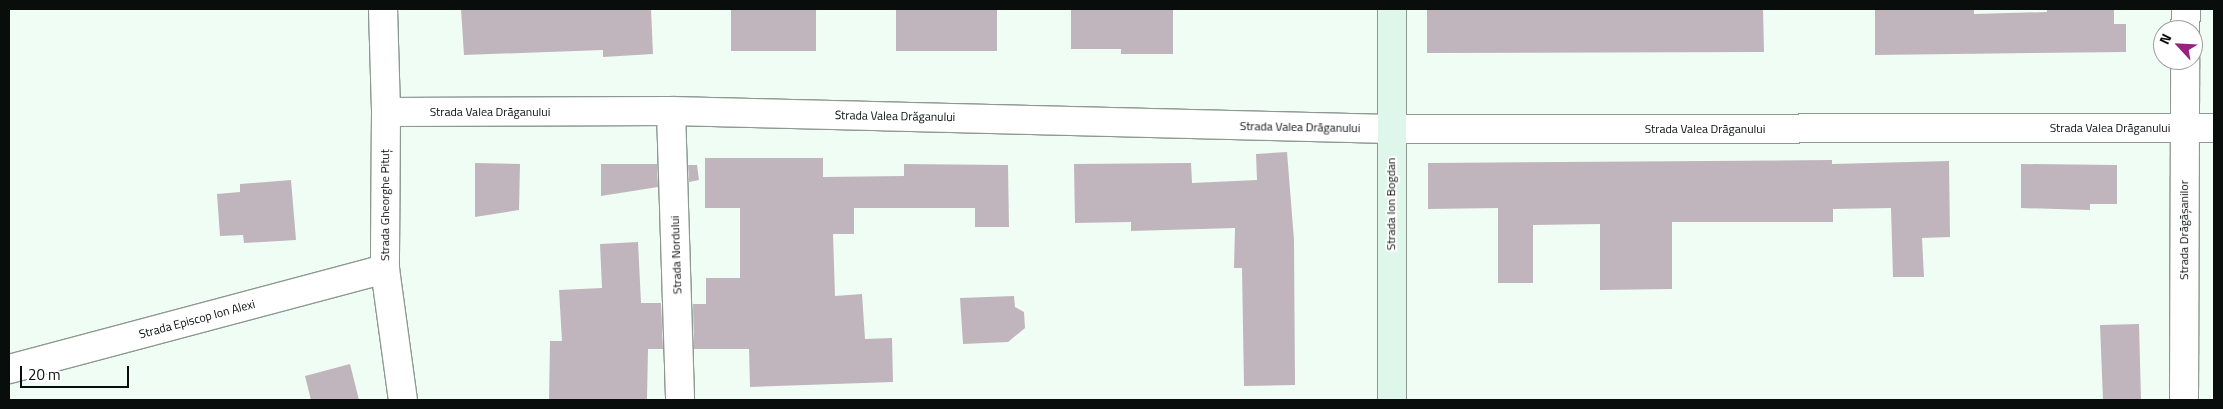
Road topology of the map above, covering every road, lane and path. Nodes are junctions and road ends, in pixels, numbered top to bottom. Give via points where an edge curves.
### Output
1 (383, 9) edge
2 (1392, 9) edge
3 (2185, 70) edge
4 (671, 110) junction
5 (386, 112) junction
6 (2184, 128) junction
7 (2214, 128) edge
8 (1391, 129) junction
9 (385, 269) junction
10 (9, 369) edge
11 (403, 400) edge
12 (680, 400) edge
13 (1392, 400) edge
14 (2184, 400) edge

1 - 5 street, Strada Gheorghe Pituț
2 - 8 main road, Strada Ion Bogdan
3 - 6 street, Strada Drăgășanilor
4 - 5 street, Strada Valea Drăganului
4 - 8 street, Strada Valea Drăganului
4 - 12 street, Strada Nordului
5 - 9 street, Strada Gheorghe Pituț
6 - 7 street, Strada Valea Drăganului
6 - 8 street, Strada Valea Drăganului
6 - 14 street, Strada Drăgășanilor
8 - 13 main road, Strada Ion Bogdan
9 - 10 street, Strada Episcop Ion Alexi
9 - 11 street, Strada Gheorghe Pituț

